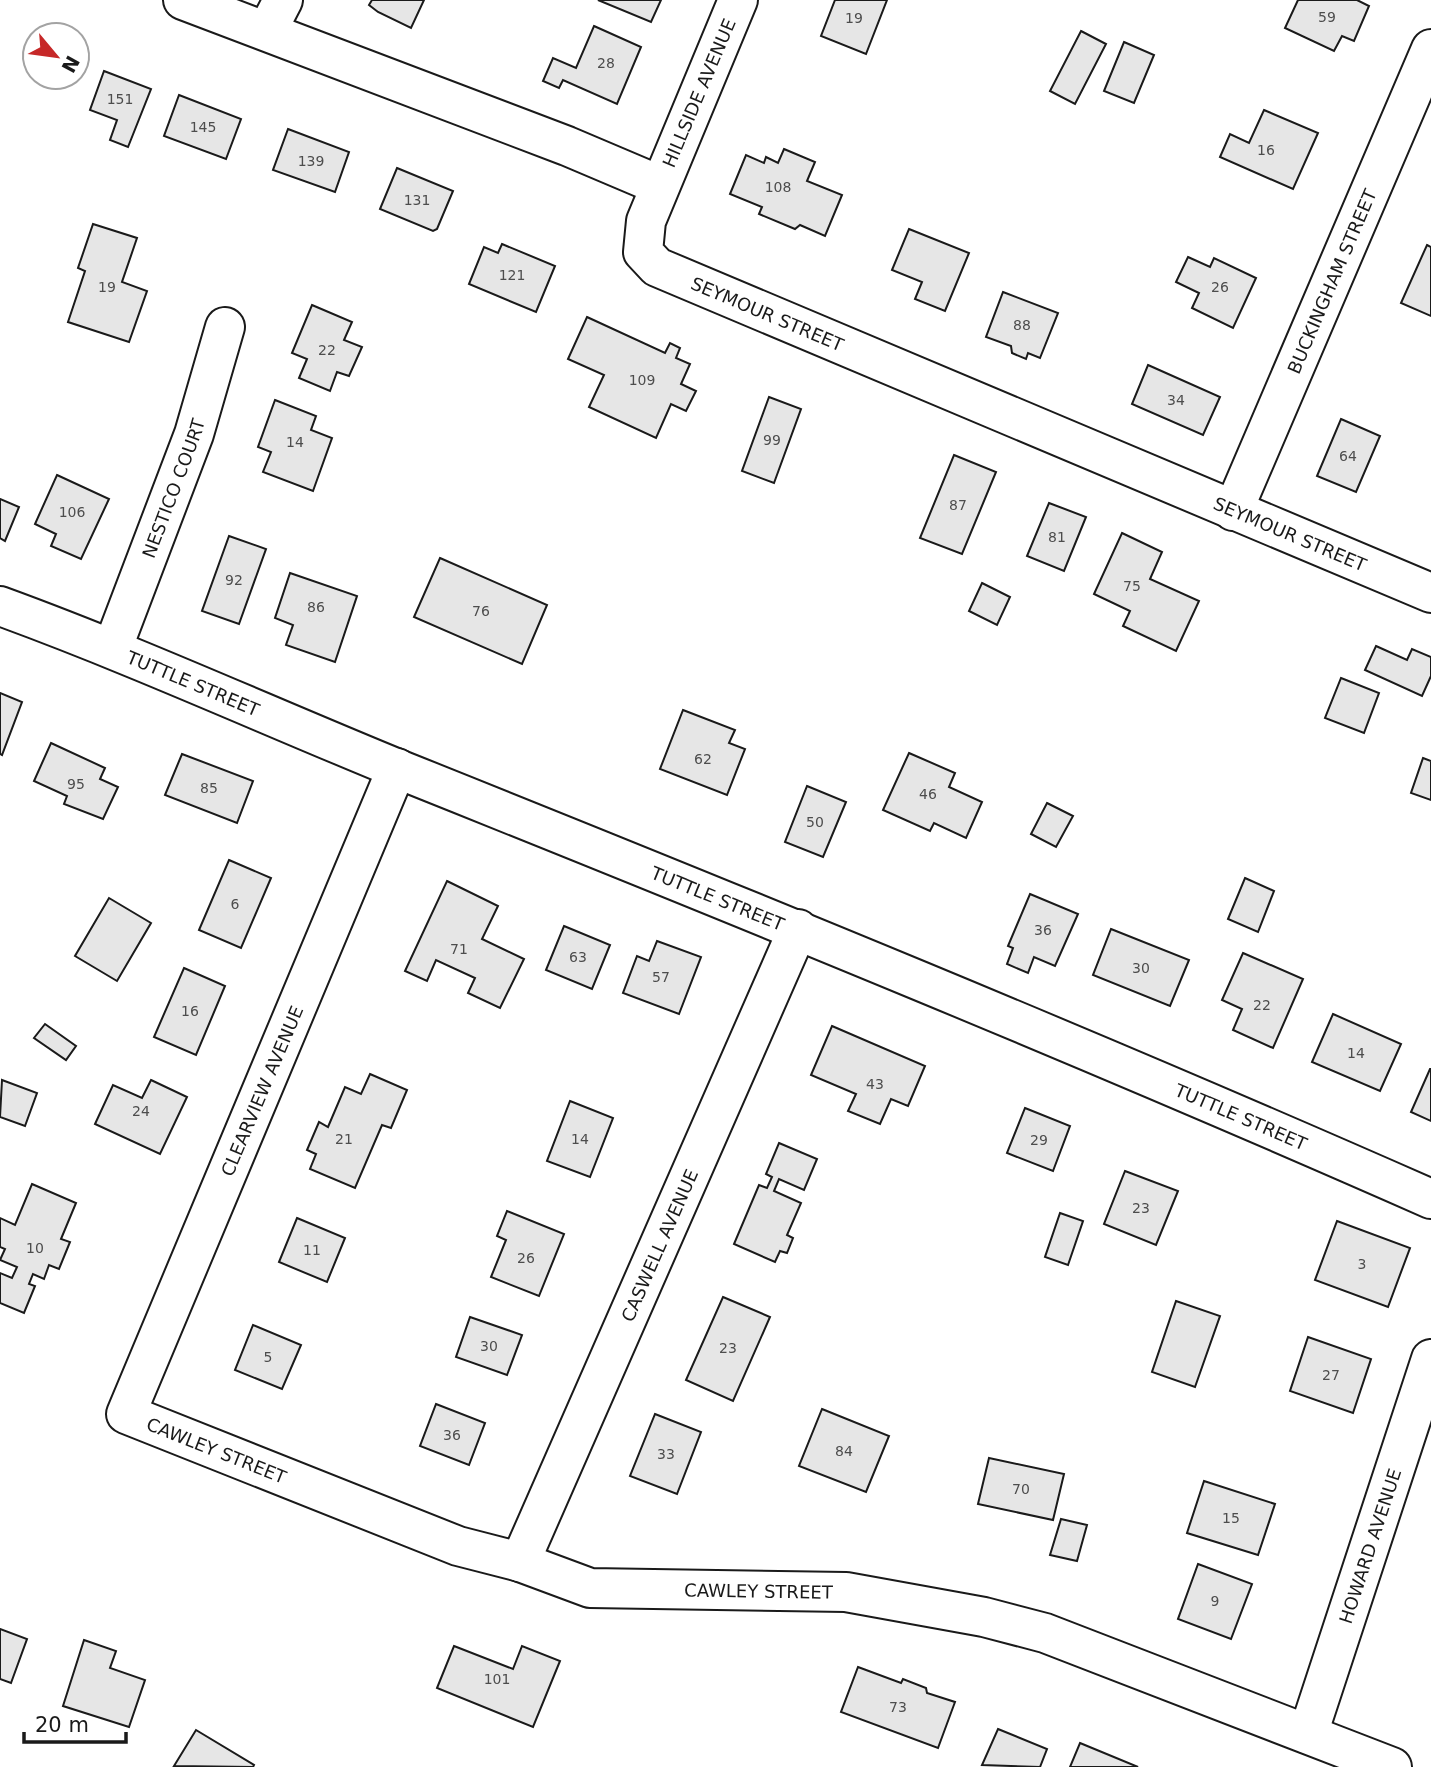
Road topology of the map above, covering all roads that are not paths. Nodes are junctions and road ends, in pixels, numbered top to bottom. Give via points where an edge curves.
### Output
1 (183, 0) edge
2 (738, 0) edge
3 (275, 16) edge
4 (1431, 49) edge
5 (660, 186) junction
6 (225, 327) dead end
7 (1234, 512) junction
8 (1431, 593) edge
9 (0, 606) edge
10 (113, 647) junction
11 (397, 768) junction
12 (799, 929) junction
13 (1431, 1199) edge
14 (1431, 1359) edge
15 (126, 1414) joint
16 (520, 1563) junction
17 (1308, 1734) junction
18 (1392, 1767) edge

1 - 3 street
2 - 5 street, HILLSIDE AVENUE
3 - 5 street
4 - 7 street, BUCKINGHAM STREET
5 - 7 street, SEYMOUR STREET via 646,221 643,252 657,267
6 - 10 street, NESTICO COURT via 194,434
7 - 8 street, SEYMOUR STREET
9 - 10 street, TUTTLE STREET
10 - 11 street, TUTTLE STREET
11 - 12 street, TUTTLE STREET
11 - 15 street, CLEARVIEW AVENUE
12 - 13 street, TUTTLE STREET via 1151,1075
12 - 16 street, CASWELL AVENUE
14 - 17 street, HOWARD AVENUE
15 - 16 street, CAWLEY STREET via 424,1534
16 - 17 street, CAWLEY STREET via 600,1589 846,1592 984,1617 1045,1633
17 - 18 street, CAWLEY STREET

